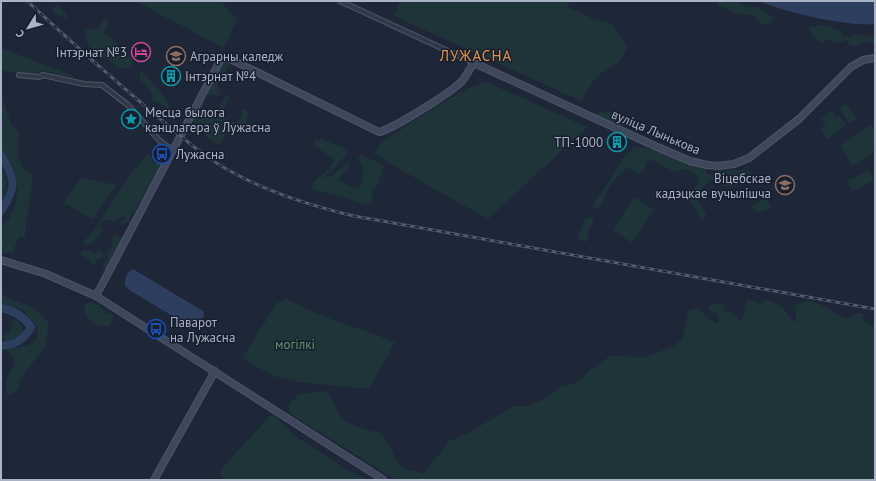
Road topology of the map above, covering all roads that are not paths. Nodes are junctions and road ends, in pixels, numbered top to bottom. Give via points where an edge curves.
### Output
1 (340, 1) edge
2 (875, 58) edge
3 (474, 63) junction
4 (19, 75) dead end
5 (174, 151) junction
6 (1, 260) edge
7 (96, 296) junction
8 (215, 371) junction
9 (154, 480) edge
10 (384, 480) edge

1 - 3 street
2 - 3 street, вуліца Лынькова via 863,60 851,67 799,119 749,158 734,164 718,166 690,161
3 - 5 street via 457,85 385,131 379,132 228,58 221,59
4 - 5 street via 43,75 84,84 102,85 128,105 160,141
5 - 7 street
6 - 7 street via 46,274
7 - 8 street
8 - 9 street
8 - 10 street

